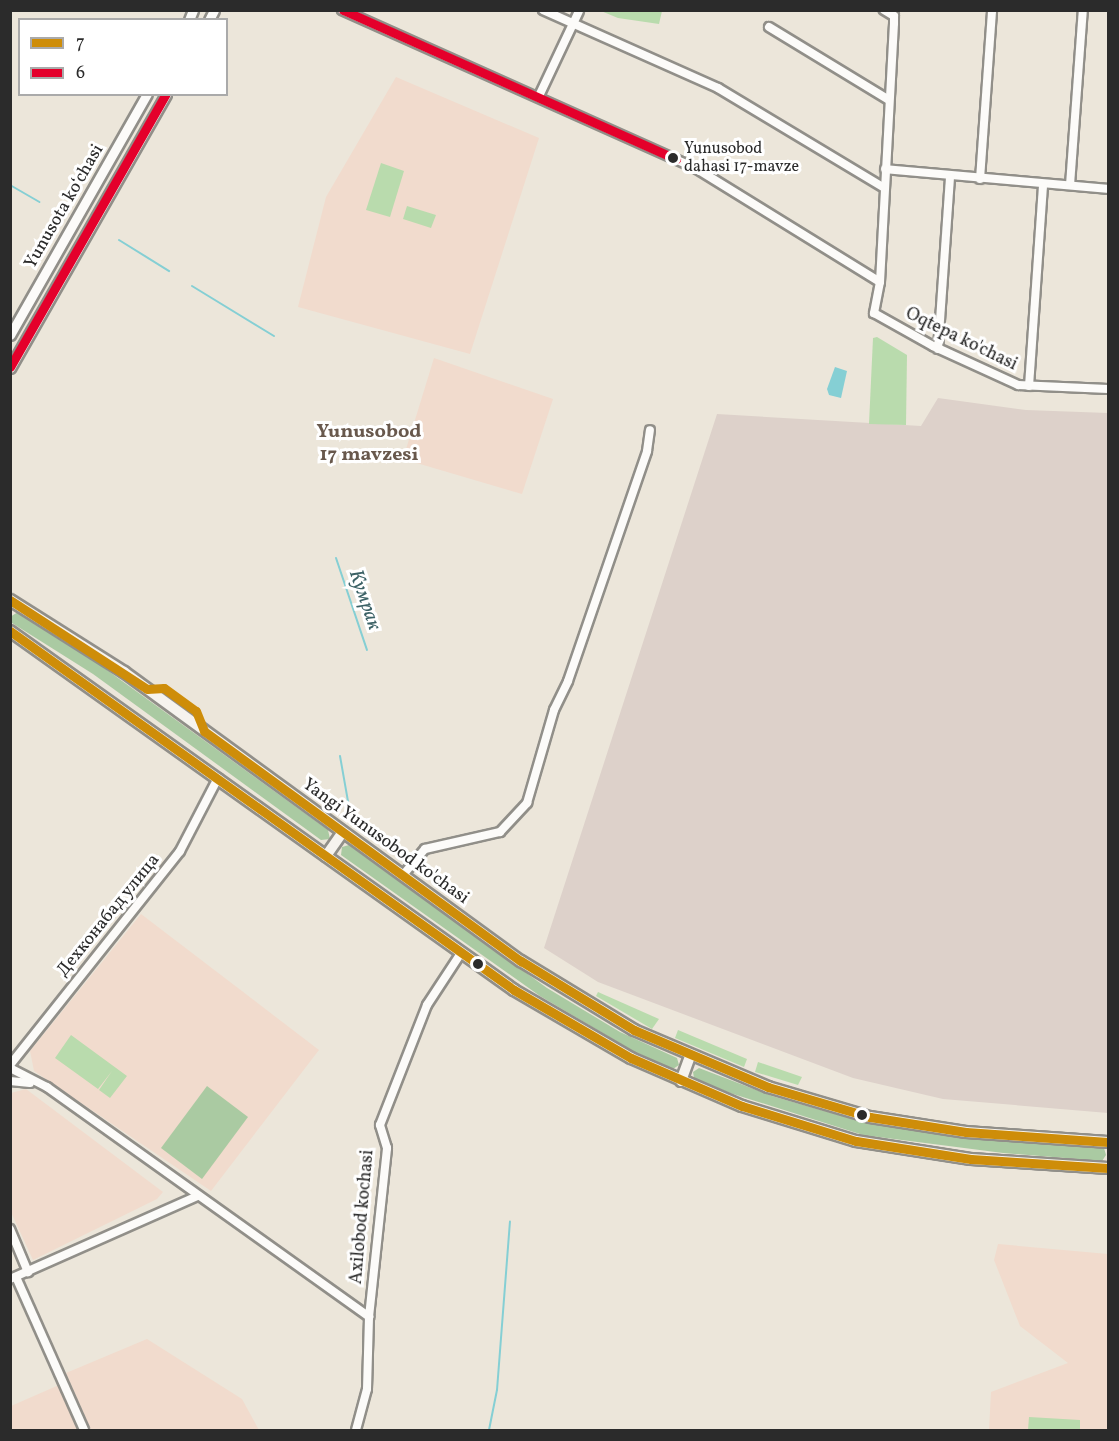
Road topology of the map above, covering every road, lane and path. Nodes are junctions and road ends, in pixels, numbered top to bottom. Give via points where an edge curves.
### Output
1 (543, 10) edge
2 (884, 10) edge
3 (992, 10) edge
4 (1083, 10) edge
5 (344, 11) edge
6 (579, 11) edge
7 (894, 13) edge
8 (572, 24) junction
9 (770, 27) dead end
10 (146, 96) edge
11 (165, 96) edge
12 (539, 96) junction
13 (889, 100) junction
14 (885, 169) junction
15 (950, 177) junction
16 (980, 180) junction
17 (1043, 184) junction
18 (1070, 185) junction
19 (883, 187) junction
20 (1108, 189) edge
21 (880, 282) junction
22 (10, 335) edge
23 (938, 349) junction
24 (10, 368) edge
25 (1029, 386) junction
26 (1108, 389) edge
27 (650, 430) dead end
28 (13, 604) edge
29 (10, 631) edge
30 (218, 778) junction
31 (343, 832) junction
32 (326, 855) junction
33 (403, 875) junction
34 (461, 953) junction
35 (690, 1056) junction
36 (10, 1066) edge
37 (10, 1081) edge
38 (681, 1081) junction
39 (33, 1083) junction
40 (1106, 1143) edge
41 (1106, 1166) edge
42 (197, 1196) junction
43 (10, 1228) edge
44 (28, 1272) junction
45 (13, 1278) edge
46 (369, 1317) junction
47 (84, 1431) edge
48 (356, 1431) edge

1 - 8 street
2 - 7 street
3 - 16 street
4 - 18 street
5 - 12 street
6 - 8 street
7 - 13 street
8 - 12 street
8 - 19 street via 718,88
9 - 13 street
10 - 22 street, Yunusota koʻchasi
11 - 24 street, Yunusota koʻchasi
12 - 21 street via 697,169
13 - 14 street
14 - 15 street
14 - 19 street
15 - 16 street
15 - 23 street
16 - 17 street
17 - 18 street
17 - 25 street
18 - 20 street
19 - 21 street
21 - 23 street, Oqtepa ko'chasi via 874,313
23 - 25 street, Oqtepa ko'chasi via 1018,385
25 - 26 street, Oqtepa ko'chasi
27 - 33 street via 647,451 568,681 554,710 527,803 500,832 425,849
28 - 31 main road, Yangi Yunusobod ko'chasi via 124,672
29 - 30 main road
30 - 32 main road
30 - 36 street, Дехконабад улица via 180,851
31 - 32 main road
31 - 33 main road, Yangi Yunusobod ko'chasi
32 - 34 main road
33 - 35 main road, Yangi Yunusobod ko'chasi via 569,993
34 - 38 main road via 574,1028
34 - 46 street, Axilobod kochasi via 428,1005 380,1125 387,1148
35 - 38 main road
35 - 40 main road, Yangi Yunusobod ko'chasi via 787,1094 880,1119 966,1132
36 - 39 street
37 - 39 street
38 - 41 main road via 771,1116 872,1144 970,1159
39 - 42 street via 47,1087
42 - 44 street
42 - 46 street
43 - 44 street
44 - 45 street
45 - 47 street
46 - 48 street, Axilobod kochasi via 367,1389

